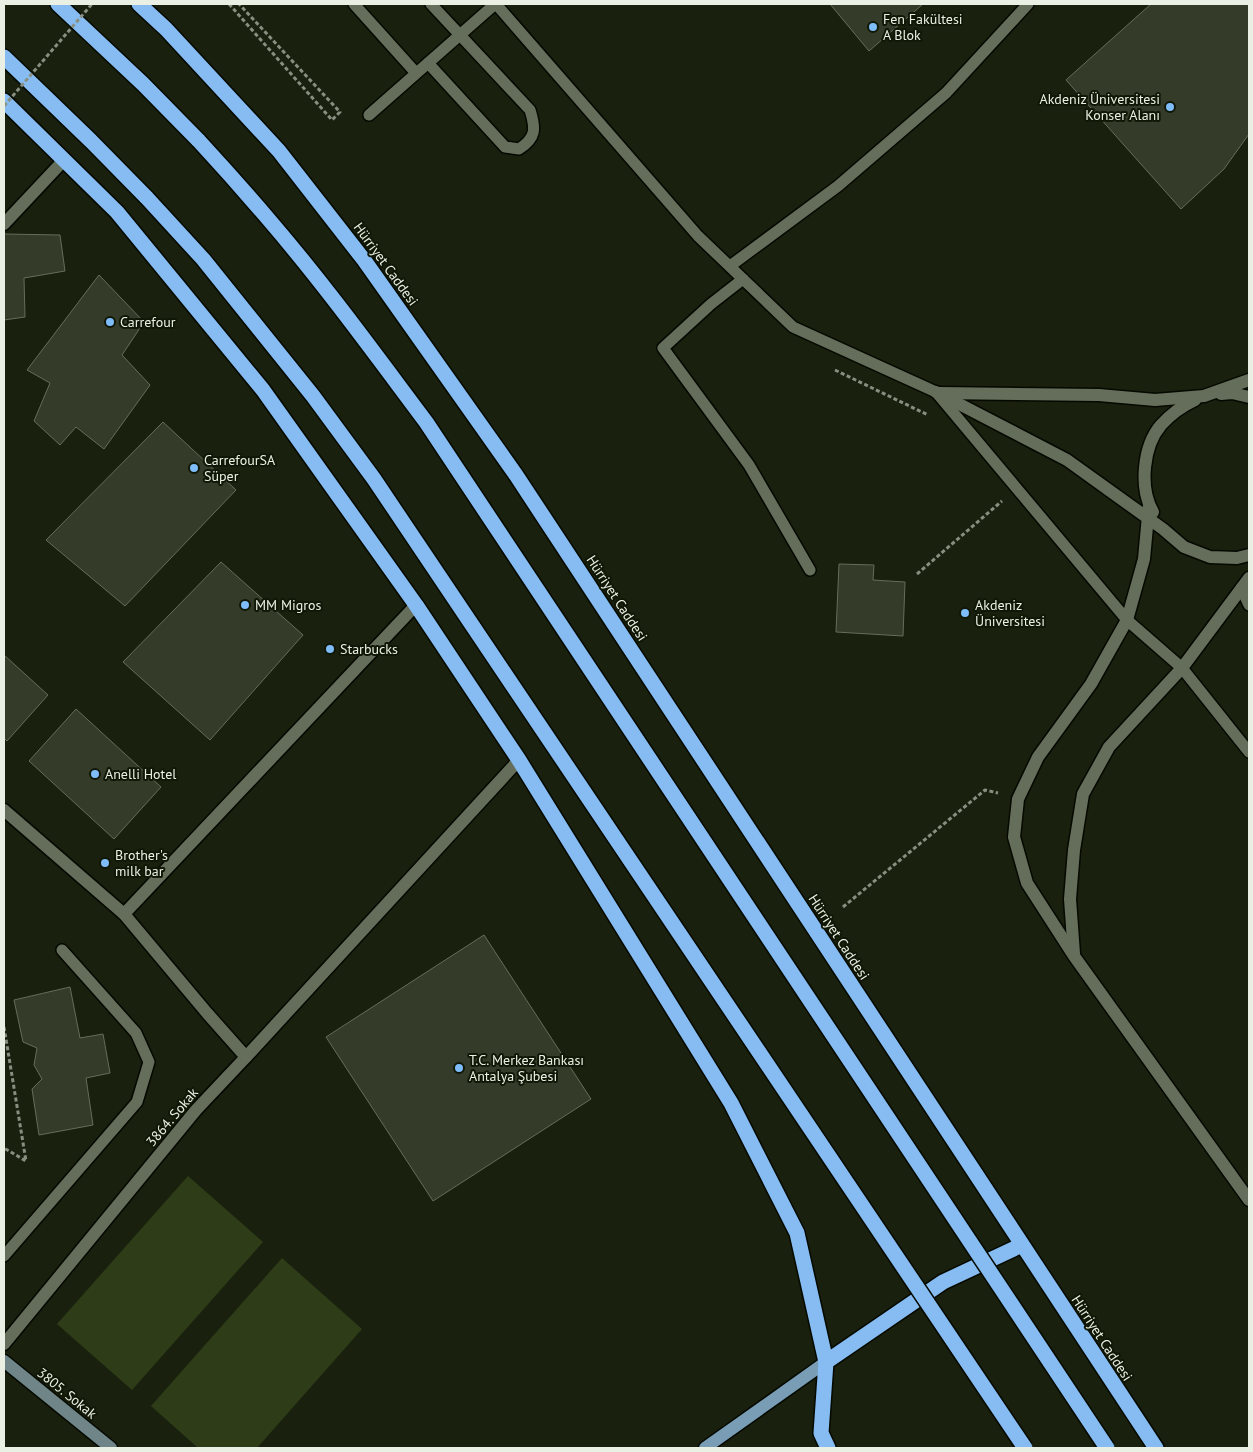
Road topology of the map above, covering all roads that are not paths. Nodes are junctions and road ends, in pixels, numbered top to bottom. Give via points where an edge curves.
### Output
1 (58, 4) edge
2 (139, 4) edge
3 (354, 4) edge
4 (431, 4) edge
5 (495, 4) edge
6 (1028, 4) edge
7 (459, 36) junction
8 (4, 58) edge
9 (428, 64) junction
10 (416, 73) junction
11 (4, 101) edge
12 (369, 116) dead end
13 (64, 160) junction
14 (4, 224) edge
15 (730, 266) junction
16 (743, 279) junction
17 (1249, 380) edge
18 (936, 392) junction
19 (1204, 396) junction
20 (1249, 397) edge
21 (1149, 512) junction
22 (1249, 555) edge
23 (810, 570) dead end
24 (1245, 583) edge
25 (416, 605) junction
26 (1249, 605) edge
27 (1127, 620) junction
28 (1182, 668) junction
29 (1249, 752) edge
30 (519, 760) junction
31 (4, 810) edge
32 (124, 914) junction
33 (62, 950) dead end
34 (1074, 956) junction
35 (246, 1056) junction
36 (1249, 1200) edge
37 (1022, 1245) junction
38 (4, 1256) edge
39 (4, 1344) edge
40 (4, 1361) edge
41 (826, 1362) junction
42 (111, 1448) edge
43 (705, 1448) edge
44 (828, 1448) edge
45 (1025, 1448) edge
46 (1107, 1448) edge
47 (1156, 1448) edge

1 - 46 highway, bridge via 199,141 298,255 426,422
2 - 37 highway, Hürriyet Caddesi via 279,151 364,260 516,475
3 - 10 lane
4 - 7 lane
5 - 7 lane
5 - 15 lane via 698,236
6 - 15 lane via 946,93 838,186
7 - 9 lane
7 - 9 lane via 530,110 535,125 529,143 519,149 505,147
8 - 45 highway, bridge via 92,141 203,259 313,396 374,479
9 - 10 lane
10 - 12 lane
11 - 13 highway
13 - 14 street
13 - 25 highway via 117,212 263,390
15 - 16 lane
16 - 18 lane via 793,327
16 - 23 lane via 663,348 749,465
17 - 19 street
18 - 19 street via 1099,395 1155,400
18 - 21 street via 1067,460
18 - 27 lane
19 - 20 street via 1232,393
19 - 21 street via 1180,407 1160,426 1151,442 1144,478
21 - 22 street via 1184,547 1210,557
21 - 27 street via 1144,559
24 - 26 lane
24 - 28 street
25 - 30 highway
25 - 32 street
27 - 28 lane
27 - 34 street via 1091,684 1038,757 1018,799 1014,837 1027,883
28 - 29 lane
28 - 34 street via 1109,747 1083,794 1070,899
30 - 35 street, 3864. Sokak
30 - 41 highway via 731,1103 798,1233
31 - 32 street
32 - 35 street
33 - 38 lane via 136,1033 149,1062 137,1102
34 - 36 street
35 - 39 street, 3864. Sokak via 196,1110
37 - 41 highway via 943,1282
37 - 47 highway, Hürriyet Caddesi
40 - 42 street, 3805. Sokak
41 - 43 main road
41 - 44 highway via 821,1433

